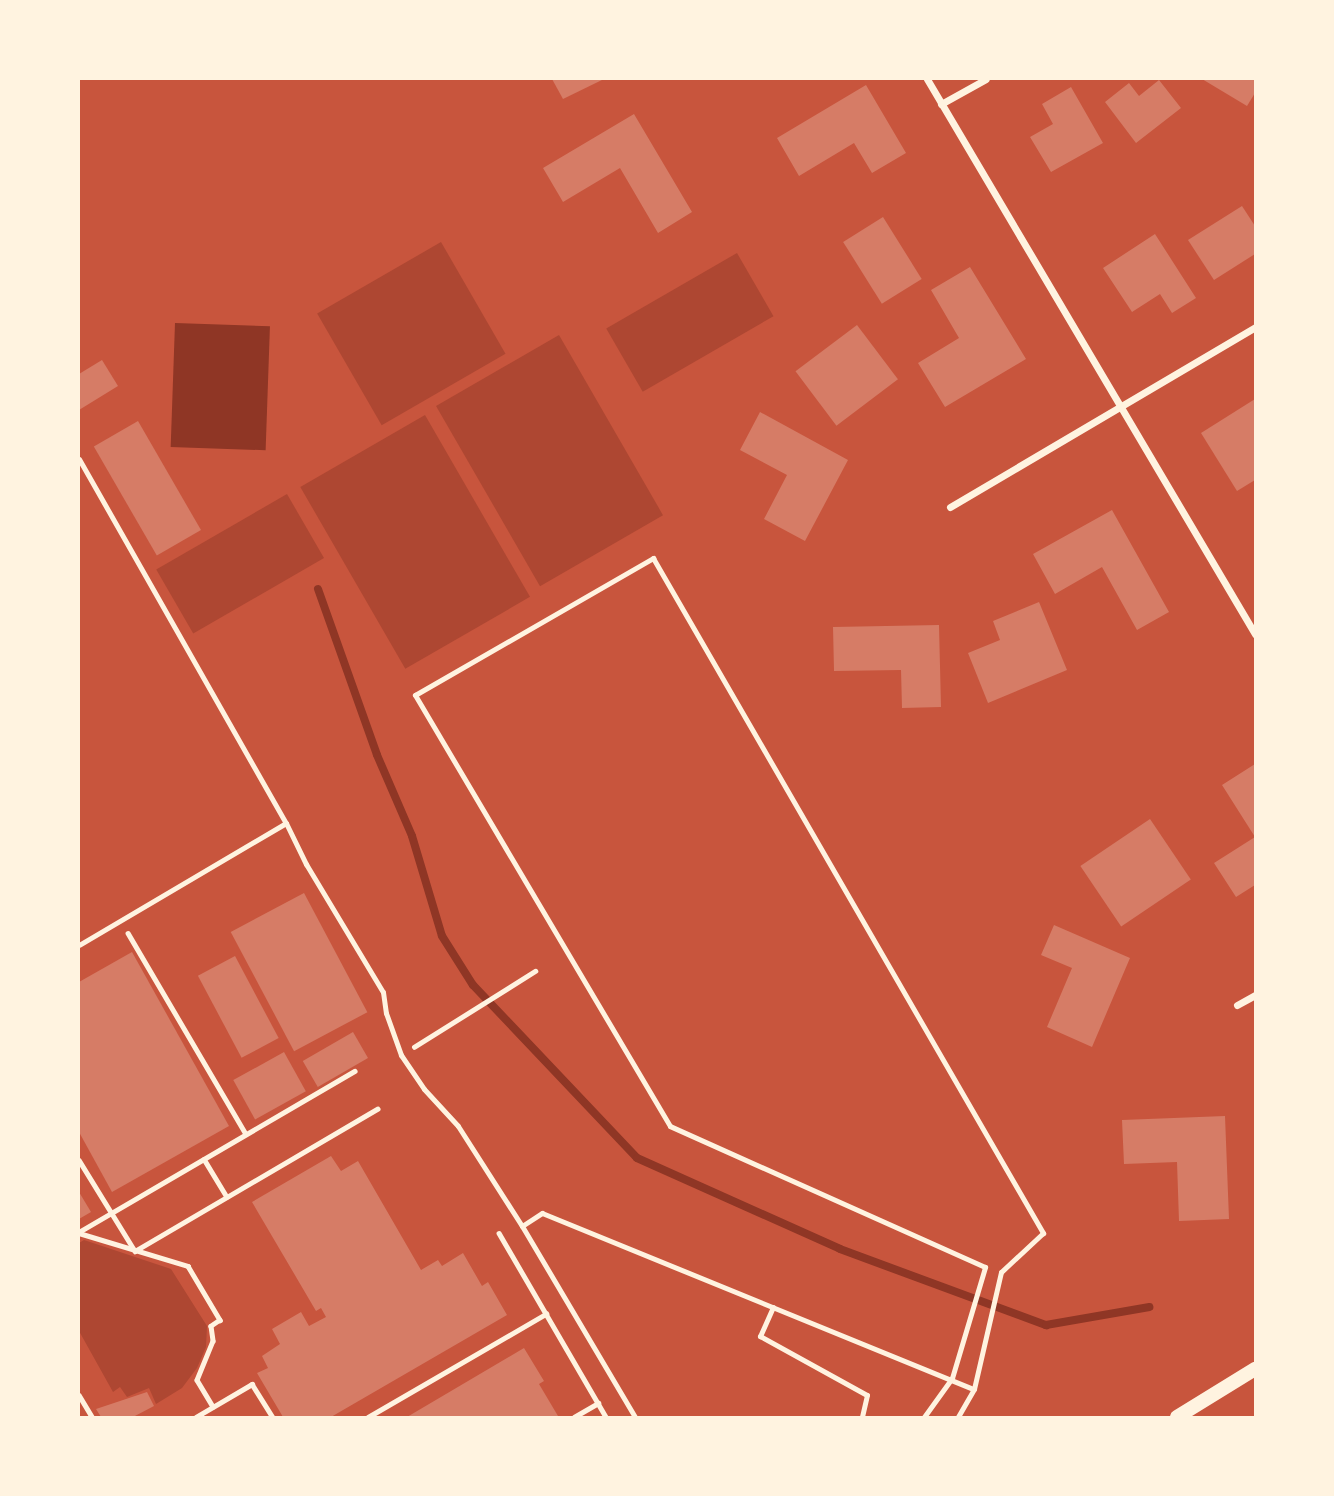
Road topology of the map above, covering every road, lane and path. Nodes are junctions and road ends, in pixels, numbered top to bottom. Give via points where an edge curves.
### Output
1 (927, 79) edge
2 (986, 79) edge
3 (941, 104) junction
4 (1255, 327) edge
5 (1119, 406) junction
6 (79, 459) edge
7 (950, 507) dead end
8 (1255, 634) edge
9 (286, 823) junction
10 (121, 920) junction
11 (79, 945) edge
12 (535, 971) dead end
13 (1255, 995) edge
14 (1237, 1005) dead end
15 (401, 1055) junction
16 (354, 1071) dead end
17 (377, 1109) dead end
18 (246, 1134) junction
19 (204, 1159) junction
20 (79, 1160) edge
21 (227, 1197) junction
22 (110, 1214) junction
23 (522, 1226) junction
24 (79, 1233) edge
25 (499, 1233) dead end
26 (135, 1251) junction
27 (773, 1307) junction
28 (546, 1314) junction
29 (1255, 1369) edge
30 (951, 1378) junction
31 (974, 1389) junction
32 (79, 1395) edge
33 (598, 1403) junction
34 (213, 1407) junction
35 (92, 1417) edge
36 (196, 1417) edge
37 (273, 1417) edge
38 (368, 1417) edge
39 (574, 1417) edge
40 (606, 1417) edge
41 (635, 1417) edge
42 (862, 1417) edge
43 (924, 1417) edge
44 (958, 1417) edge
45 (1177, 1417) edge

1 - 3 street
2 - 3 street
3 - 5 street
4 - 5 street
5 - 7 street
5 - 8 street
6 - 9 lane
9 - 10 lane
9 - 15 lane via 383,992
10 - 11 lane
10 - 18 path
12 - 15 path
13 - 14 street
15 - 23 lane via 458,1126
16 - 18 path
17 - 21 path
18 - 19 path
19 - 21 path
19 - 22 path
20 - 22 path
21 - 26 path
22 - 24 path
22 - 26 path
23 - 27 lane via 542,1213
23 - 41 lane
24 - 26 path
25 - 28 path
26 - 34 path via 188,1266 220,1320 211,1326 213,1341 197,1380
27 - 30 lane
27 - 42 lane via 760,1336 867,1395
28 - 33 path
28 - 38 path
29 - 45 main road
30 - 31 lane
30 - 31 lane via 985,1267 670,1126 415,695 653,558 1044,1233 1001,1272
30 - 43 lane
31 - 44 lane
32 - 35 path
33 - 39 path
33 - 40 path
34 - 36 path
34 - 37 path via 252,1384

